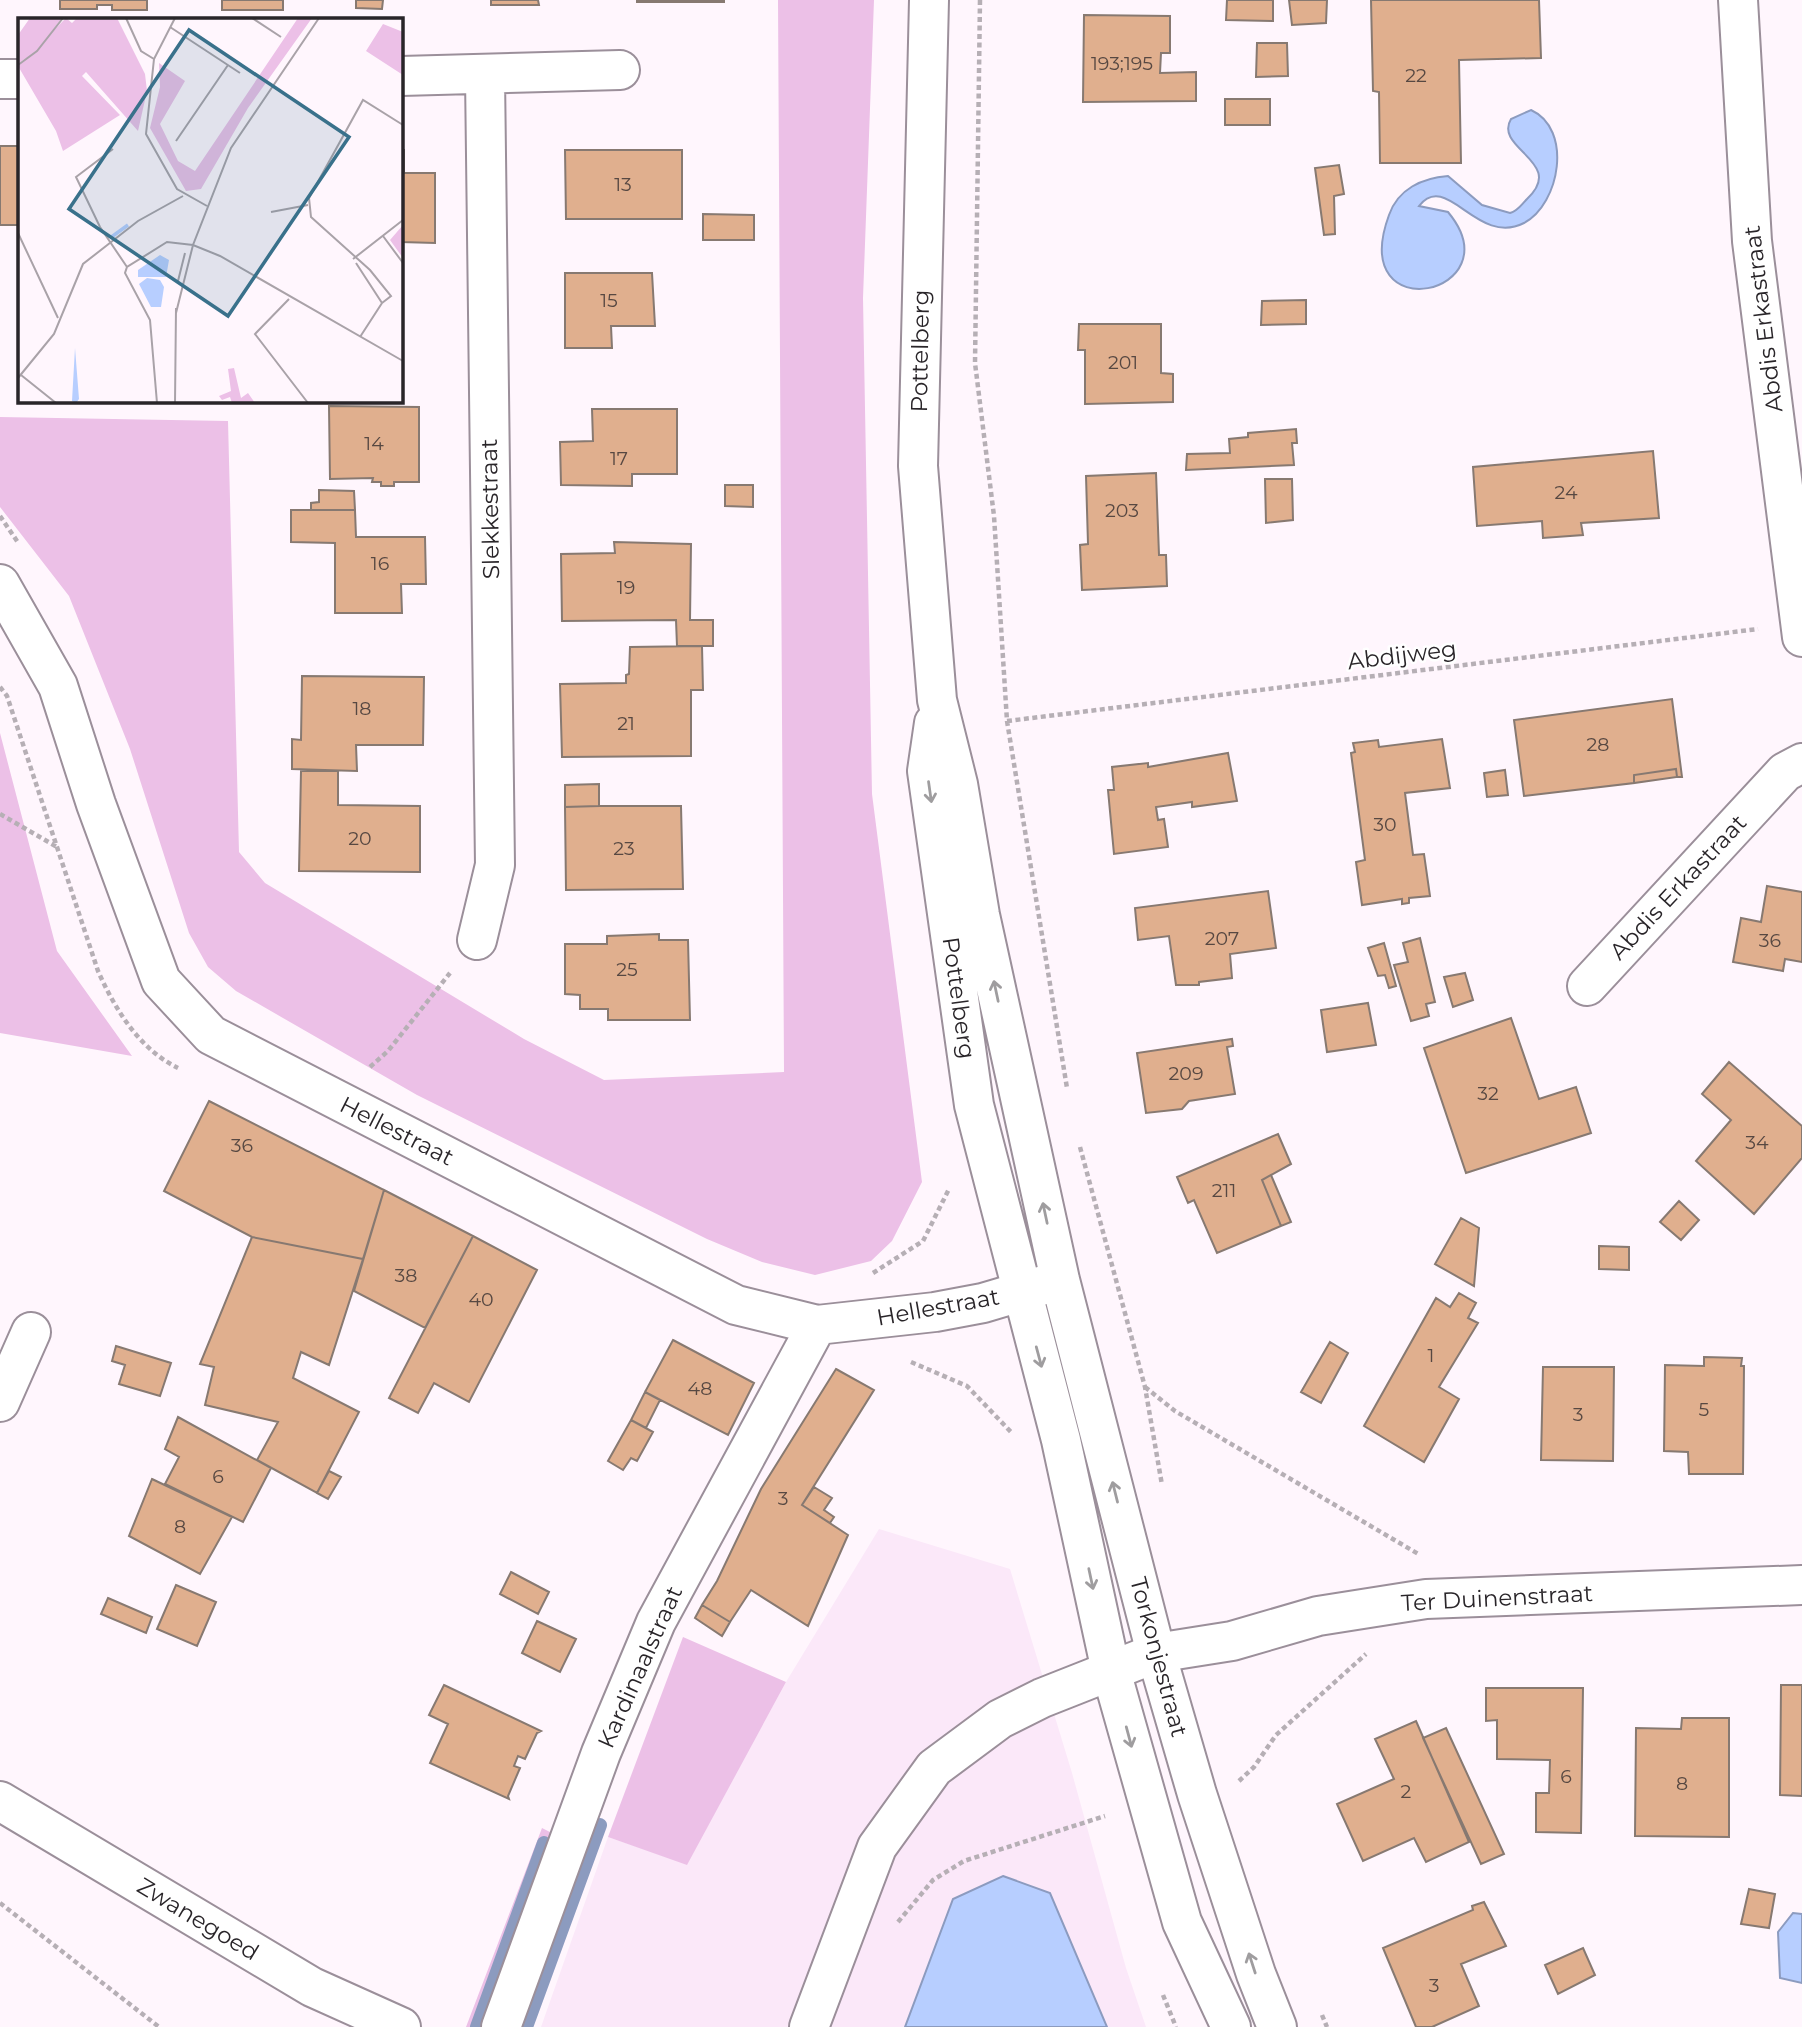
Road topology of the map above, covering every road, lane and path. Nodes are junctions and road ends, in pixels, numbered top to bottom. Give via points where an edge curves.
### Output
1 (929, 0) edge
2 (980, 0) edge
3 (1738, 0) edge
4 (620, 70) dead end
5 (402, 76) edge
6 (485, 76) junction
7 (0, 79) edge
8 (18, 79) edge
9 (0, 516) edge
10 (22, 548) dead end
11 (0, 584) edge
12 (1801, 630) edge
13 (937, 700) junction
14 (1007, 721) junction
15 (1802, 763) edge
16 (0, 814) edge
17 (58, 847) dead end
18 (477, 940) joint
19 (1587, 986) dead end
20 (379, 1077) dead end
21 (1068, 1093) dead end
22 (1079, 1146) dead end
23 (953, 1182) dead end
24 (865, 1278) dead end
25 (1060, 1280) junction
26 (1021, 1292) junction
27 (817, 1325) junction
28 (31, 1332) dead end
29 (902, 1360) dead end
30 (1145, 1387) junction
31 (0, 1402) edge
32 (1016, 1438) dead end
33 (1164, 1496) dead end
34 (1423, 1557) dead end
35 (1802, 1584) edge
36 (1372, 1649) dead end
37 (1156, 1653) junction
38 (1111, 1671) junction
39 (1197, 1794) junction
40 (0, 1801) edge
41 (1147, 1806) junction
42 (0, 1903) edge
43 (897, 1923) dead end
44 (159, 2027) edge
45 (401, 2027) edge
46 (501, 2027) edge
47 (809, 2027) edge
48 (1231, 2027) edge
49 (1277, 2027) edge

1 - 13 street, Pottelberg via 918,466
2 - 14 path via 975,363 994,516
3 - 12 street, Abdis Erkastraat via 1752,242
4 - 6 street
5 - 6 street
6 - 18 street, Slekkestraat via 495,865
7 - 8 street
9 - 10 path
11 - 27 street, Hellestraat via 58,686 161,981 211,1035 736,1305
12 - 14 path, Abdijweg
25 -> 13 street, Pottelberg
13 -> 26 street, Pottelberg via 927,771 974,1105
14 - 21 path
15 - 19 street, Abdis Erkastraat via 1785,772
16 - 17 path
18 - 20 path via 388,1051 367,1070
22 - 30 path
23 - 24 path via 923,1241
25 - 26 street, Hellestraat
37 -> 25 street, Torkonjestraat
26 - 27 street, Hellestraat via 935,1312
26 -> 38 street, Torkonjestraat via 1061,1440
27 - 46 street, Kardinaalstraat via 656,1622 601,1753
28 - 31 street
29 - 32 path via 967,1386
30 - 33 path
30 - 34 path via 1175,1411
35 - 37 street, Ter Duinenstraat via 1426,1599 1318,1616 1232,1641
36 - 39 path via 1276,1735 1238,1782
37 - 38 street, Ter Duinenstraat
37 - 39 street, Torkonjestraat
38 -> 41 street, Torkonjestraat
38 - 47 street, Ter Duinenstraat via 1000,1719 934,1768 877,1847
49 -> 39 street, Torkonjestraat
40 - 45 street, Zwanegoed via 312,1987
41 - 43 path via 964,1861 933,1880
41 - 48 street, Torkonjestraat via 1182,1922
42 - 44 path

